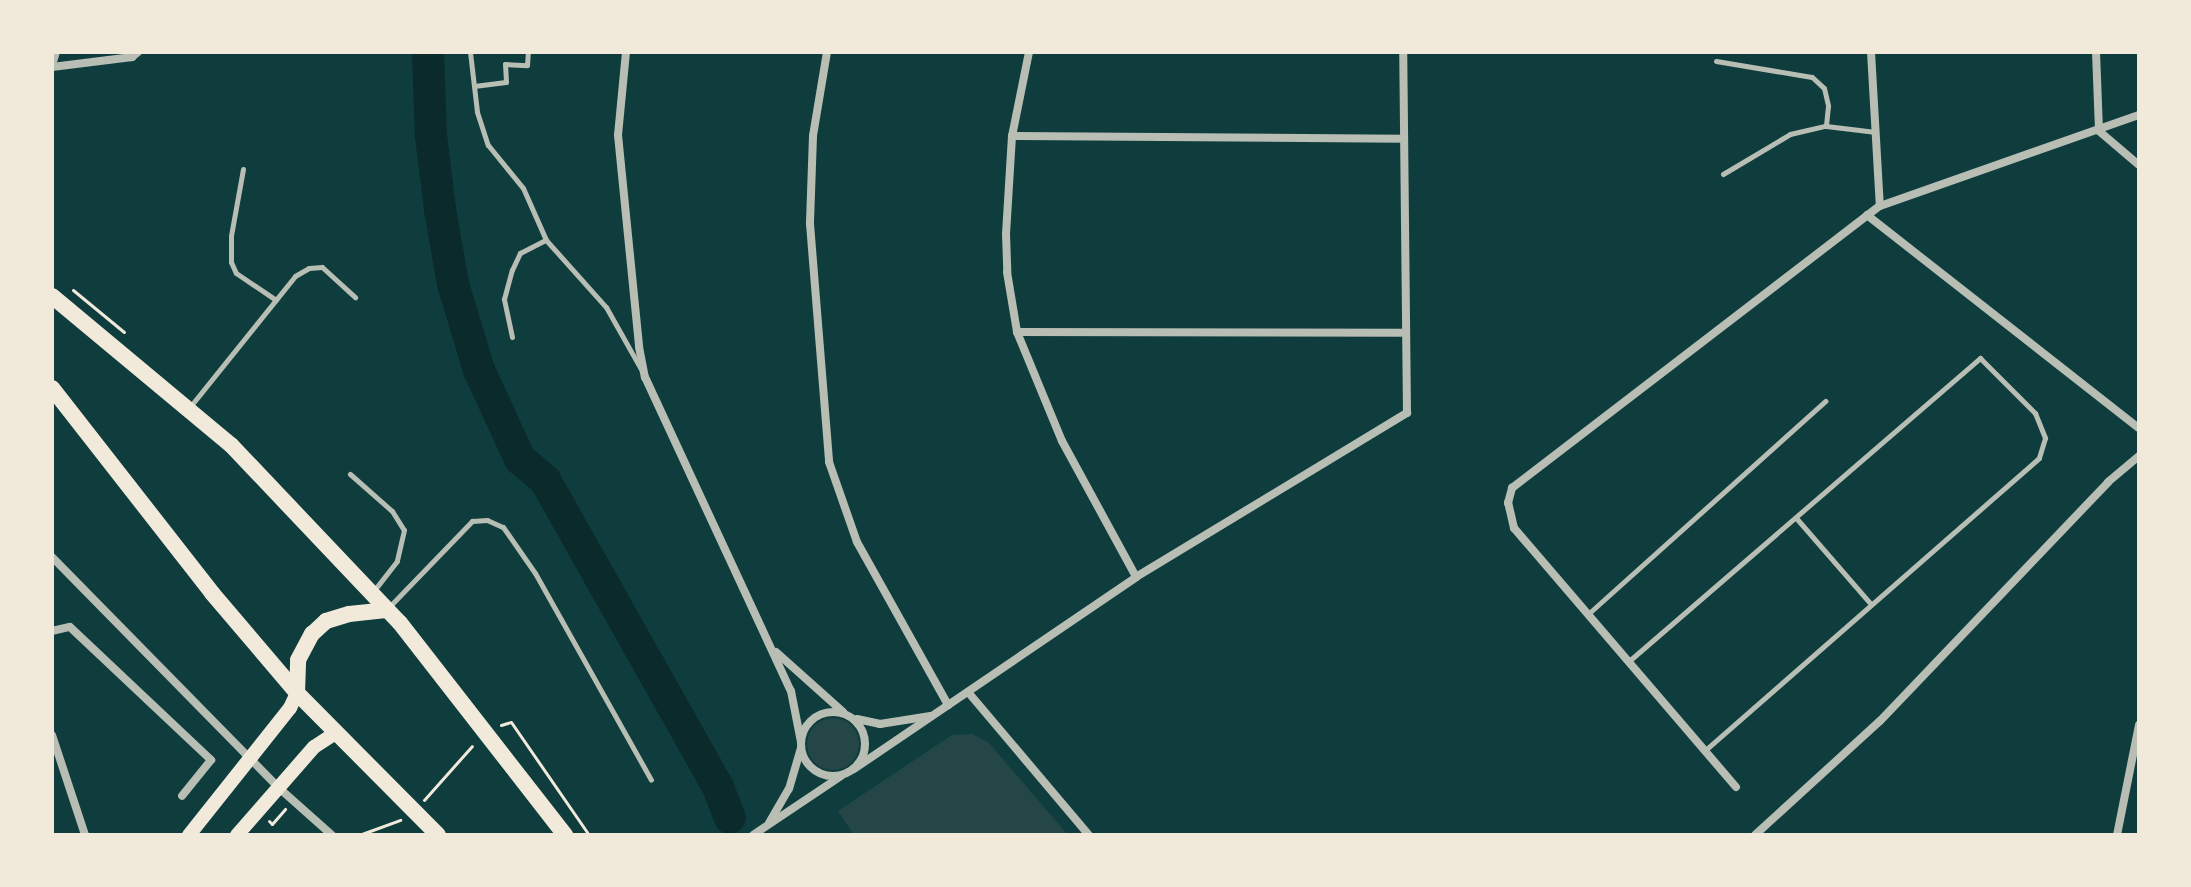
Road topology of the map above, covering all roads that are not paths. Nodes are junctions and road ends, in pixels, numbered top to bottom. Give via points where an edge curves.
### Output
1 (56, 52) edge
2 (138, 52) edge
3 (470, 52) edge
4 (528, 52) edge
5 (626, 52) edge
6 (827, 52) edge
7 (1029, 52) edge
8 (1403, 52) edge
9 (1871, 52) edge
10 (2096, 52) edge
11 (1716, 61) dead end
12 (52, 66) edge
13 (474, 86) junction
14 (2139, 115) edge
15 (1826, 126) junction
16 (2099, 131) junction
17 (1876, 132) junction
18 (1012, 136) junction
19 (1403, 139) junction
20 (2139, 165) edge
21 (243, 169) dead end
22 (1723, 174) dead end
23 (1880, 206) junction
24 (1867, 215) junction
25 (546, 240) junction
26 (52, 296) edge
27 (355, 297) dead end
28 (276, 300) junction
29 (1017, 332) junction
30 (1406, 333) junction
31 (512, 337) dead end
32 (645, 377) junction
33 (52, 388) edge
34 (1825, 401) dead end
35 (188, 409) junction
36 (2139, 428) edge
37 (2139, 456) edge
38 (350, 474) dead end
39 (1797, 519) junction
40 (52, 557) edge
41 (1136, 577) junction
42 (371, 593) junction
43 (1871, 604) junction
44 (386, 610) junction
45 (1588, 614) junction
46 (52, 631) edge
47 (772, 649) junction
48 (1629, 661) junction
49 (968, 692) junction
50 (297, 693) junction
51 (948, 705) junction
52 (844, 713) junction
53 (935, 716) junction
54 (853, 718) junction
55 (2139, 725) edge
56 (334, 734) junction
57 (52, 735) edge
58 (801, 744) junction
59 (1705, 750) junction
60 (251, 759) junction
61 (854, 769) junction
62 (842, 775) junction
63 (651, 780) dead end
64 (1736, 787) dead end
65 (279, 788) junction
66 (182, 796) dead end
67 (1771, 820) junction
68 (766, 827) junction
69 (755, 834) edge
70 (85, 835) edge
71 (189, 835) edge
72 (237, 835) edge
73 (332, 835) edge
74 (438, 835) edge
75 (565, 835) edge
76 (1089, 835) edge
77 (1755, 835) edge
78 (1767, 835) edge
79 (2117, 835) edge

1 - 12 street
2 - 12 street
3 - 13 lane
4 - 13 lane via 527,65 505,64 506,82
5 - 32 street via 618,135
6 - 51 street via 813,136 810,224 829,462 857,542
7 - 18 street
8 - 19 street
9 - 17 street
10 - 16 street
11 - 15 lane via 1812,77 1824,88
13 - 25 lane via 488,145 523,188
14 - 16 street
15 - 17 lane
15 - 22 lane via 1790,134
16 - 20 street
16 - 23 street
17 - 23 street
18 - 19 street
18 - 29 street via 1006,234
19 - 30 street
21 - 28 lane via 231,262 236,273
23 - 24 street
24 - 36 street
24 - 45 street via 1512,488 1508,503 1514,528
25 - 31 lane via 520,253 512,270 504,299
25 - 32 lane via 606,307
26 - 35 highway
27 - 28 lane via 322,267 295,276
28 - 35 lane
29 - 30 street
29 - 41 street via 1062,441
30 - 41 street via 1407,413
32 - 47 street
33 - 50 highway
34 - 45 lane
35 - 42 highway via 231,445
37 - 67 street via 1880,721
38 - 42 lane via 392,511 404,530 397,561
39 - 43 lane
39 - 43 lane via 1980,358 2035,413 2045,438 2039,458
39 - 48 lane
40 - 60 street
41 - 49 street
42 - 44 highway
43 - 59 lane
44 - 50 highway via 326,621 312,634 298,660
44 - 63 lane via 472,521 503,527 535,573
44 - 75 highway
45 - 48 street
46 - 66 street via 70,627 211,760
47 - 52 street
47 - 58 street via 791,691
48 - 59 street
49 - 51 street
49 - 76 street
50 - 56 highway
50 - 60 main road
51 - 53 street
52 - 54 street
52 - 58 street via 814,718
53 - 54 street via 880,724
53 - 61 street
54 - 61 street via 866,743
55 - 79 street
56 - 65 main road via 314,747
56 - 74 highway
57 - 70 street
58 - 62 street via 814,770
58 - 68 street via 786,798
59 - 64 street
60 - 65 street
60 - 71 main road
61 - 62 street
62 - 68 street
65 - 72 main road
65 - 73 street
67 - 77 street
67 - 78 street
68 - 69 street

